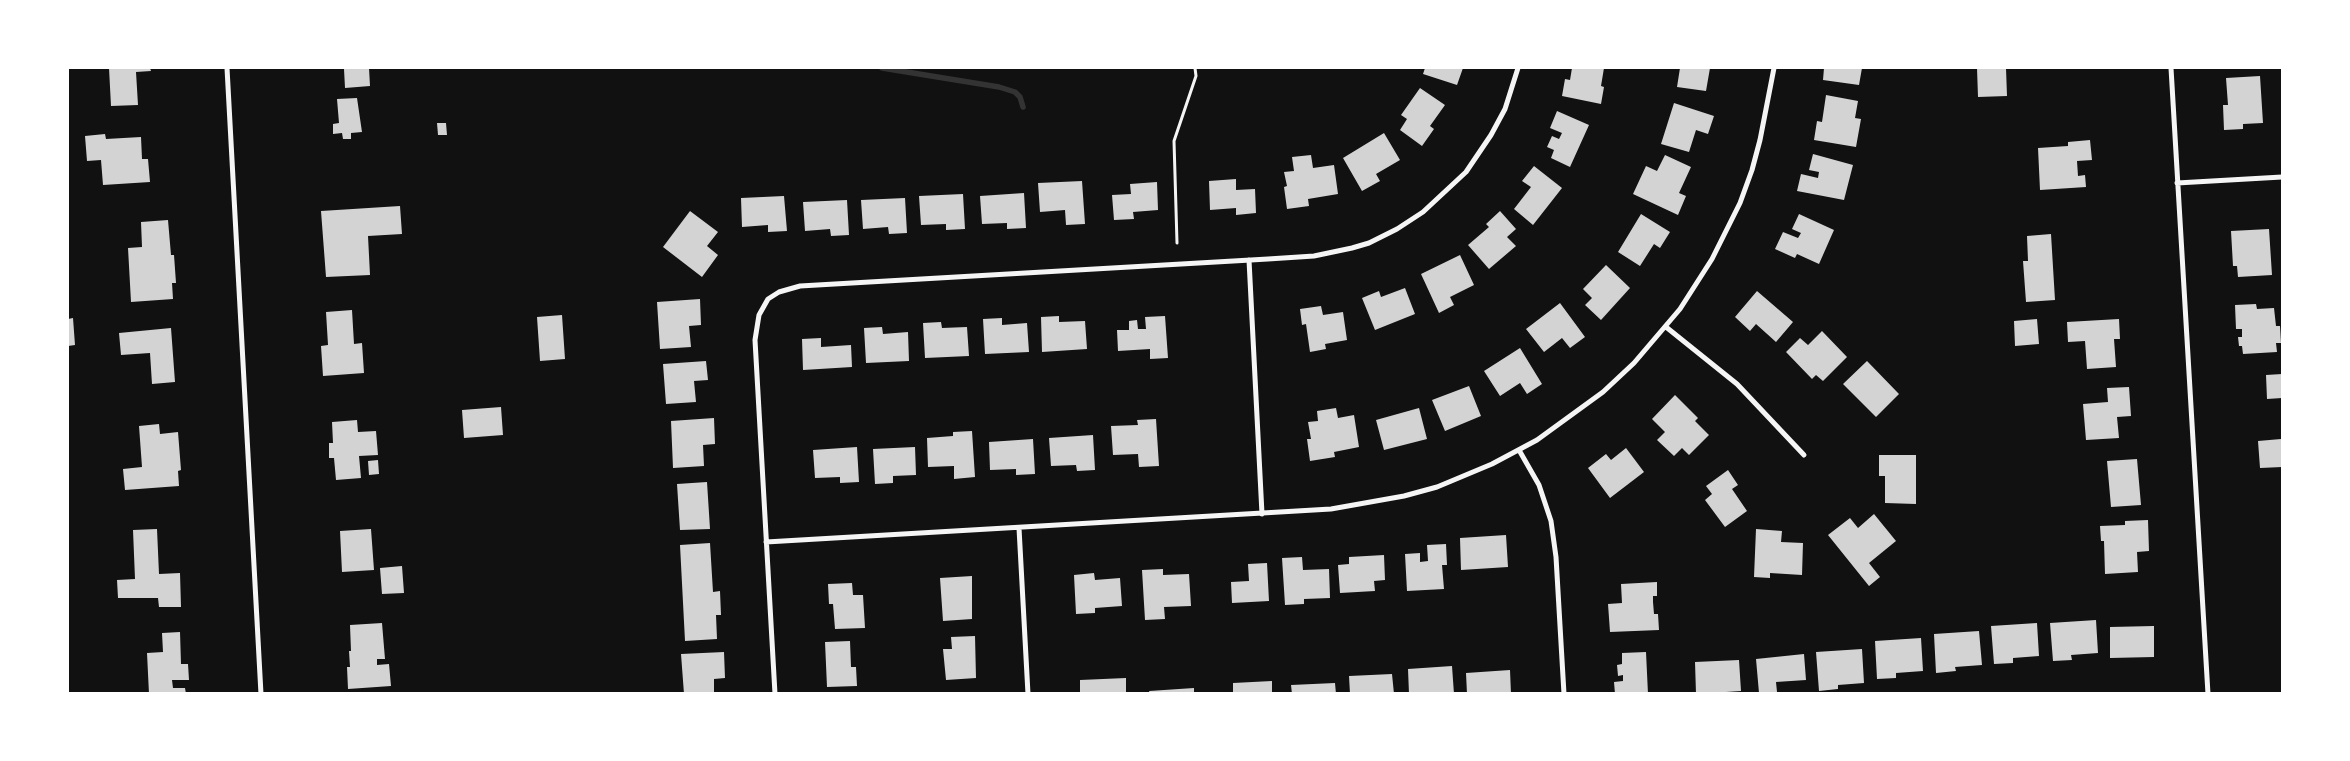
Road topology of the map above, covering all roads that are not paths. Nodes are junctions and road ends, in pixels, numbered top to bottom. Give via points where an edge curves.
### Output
1 (227, 68) edge
2 (1518, 68) edge
3 (1774, 68) edge
4 (2171, 68) edge
5 (2282, 177) edge
6 (2178, 183) junction
7 (1249, 260) junction
8 (1666, 327) junction
9 (1519, 450) junction
10 (1804, 455) dead end
11 (1262, 514) junction
12 (1019, 528) junction
13 (766, 542) junction
14 (261, 694) edge
15 (775, 694) edge
16 (1028, 694) edge
17 (1564, 694) edge
18 (2208, 694) edge

1 - 14 street
2 - 7 street via 1504,109 1477,157 1423,212 1397,229 1352,248 1314,256
3 - 8 street via 1760,140 1740,203 1702,276
4 - 6 street
5 - 6 street
6 - 18 street
7 - 11 street
7 - 13 street via 800,286 779,292 768,299 759,315 755,340
8 - 9 street via 1603,392 1559,426
8 - 10 street via 1737,384
9 - 11 street via 1445,484 1404,496 1330,509
9 - 17 street via 1539,485 1552,521
11 - 12 street
12 - 13 street
12 - 16 street
13 - 15 street

